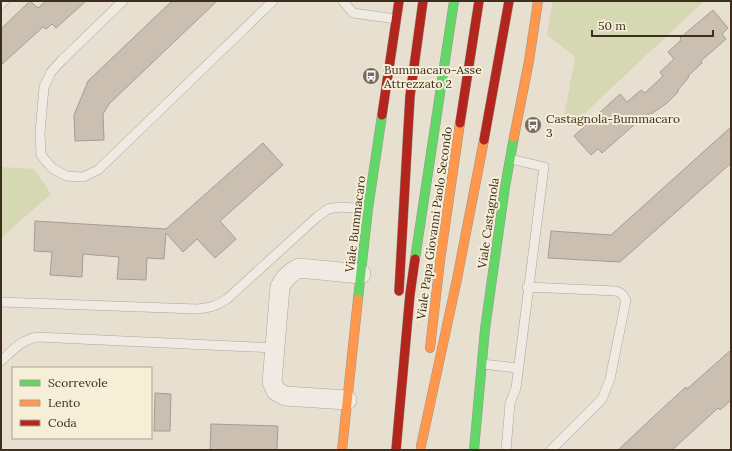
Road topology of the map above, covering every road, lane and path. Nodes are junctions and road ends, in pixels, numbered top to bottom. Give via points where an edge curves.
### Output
1 (4, 1) edge
2 (124, 1) edge
3 (273, 1) edge
4 (343, 1) edge
5 (399, 1) edge
6 (424, 1) edge
7 (454, 1) edge
8 (479, 1) edge
9 (509, 1) edge
10 (538, 1) edge
11 (1, 4) edge
12 (396, 19) junction
13 (511, 159) junction
14 (368, 209) junction
15 (361, 274) junction
16 (528, 287) junction
17 (398, 300) dead end
18 (1, 302) edge
19 (398, 332) dead end
20 (275, 348) junction
21 (1, 361) edge
22 (482, 364) junction
23 (518, 368) junction
24 (347, 400) junction
25 (420, 448) edge
26 (342, 450) edge
27 (395, 450) edge
28 (474, 450) edge
29 (506, 450) edge
30 (551, 450) edge

1 - 11 lane
2 - 3 lane via 62,60 51,72 44,87 40,133 42,155 52,168 66,176 82,177 98,170
4 - 12 lane via 353,13
5 - 12 main road, Viale Bummacaro
6 - 17 main road via 410,96
7 - 27 main road, Viale Papa Giovanni Paolo Secondo via 410,294
8 - 25 main road, Viale Papa Giovanni Paolo Secondo via 435,296
9 - 25 main road via 445,335
10 - 13 main road, Viale Castagnola
12 - 14 main road, Viale Bummacaro
13 - 16 lane via 544,167
13 - 22 main road, Viale Castagnola
14 - 15 main road, Viale Bummacaro
14 - 18 lane via 340,206 328,210 317,217 227,299 209,308
15 - 20 street via 306,268 293,271 280,287
15 - 24 main road, Viale Bummacaro
16 - 23 lane
16 - 30 lane via 616,291 626,300 610,379 602,399
19 - 27 main road
20 - 21 lane via 37,337 22,342
20 - 24 street via 272,382 280,394
22 - 23 lane
22 - 28 main road, Viale Castagnola
23 - 29 lane via 516,388 510,403
24 - 26 main road, Viale Bummacaro

